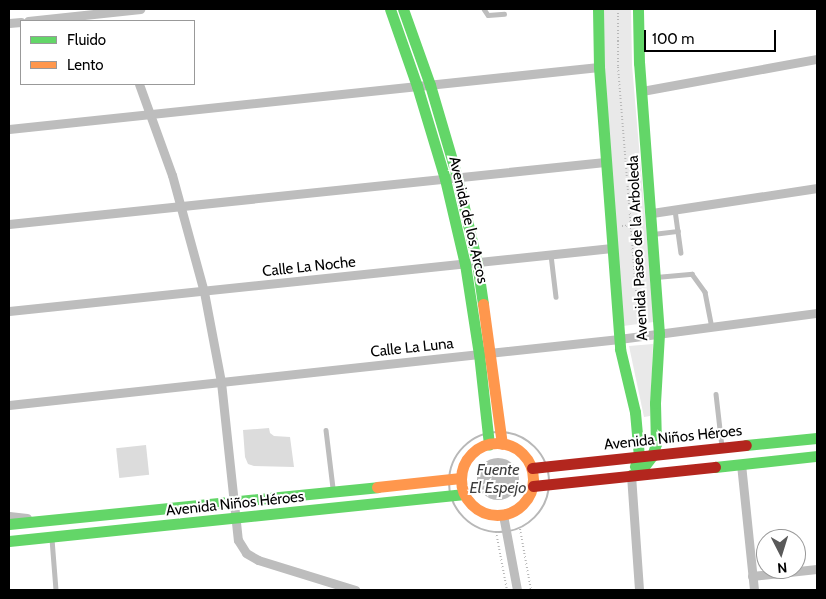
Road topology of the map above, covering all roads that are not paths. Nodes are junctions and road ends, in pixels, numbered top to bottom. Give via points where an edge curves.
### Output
1 (140, 9) edge
2 (390, 9) edge
3 (403, 9) edge
4 (484, 9) edge
5 (598, 9) edge
6 (638, 9) edge
7 (116, 14) edge
8 (504, 14) dead end
9 (41, 20) edge
10 (817, 59) edge
11 (599, 67) junction
12 (139, 85) edge
13 (430, 85) junction
14 (417, 86) junction
15 (642, 91) junction
16 (150, 114) junction
17 (9, 129) edge
18 (605, 162) junction
19 (451, 178) junction
20 (817, 188) edge
21 (181, 206) junction
22 (675, 210) junction
23 (652, 223) junction
24 (9, 224) edge
25 (678, 231) junction
26 (612, 248) junction
27 (680, 253) dead end
28 (551, 255) junction
29 (471, 263) junction
30 (655, 277) junction
31 (204, 292) junction
32 (556, 297) dead end
33 (9, 311) edge
34 (817, 314) edge
35 (712, 327) junction
36 (659, 334) junction
37 (619, 339) junction
38 (492, 353) junction
39 (479, 354) junction
40 (221, 382) junction
41 (716, 394) dead end
42 (9, 405) edge
43 (326, 430) dead end
44 (817, 438) edge
45 (488, 439) junction
46 (502, 444) junction
47 (722, 448) junction
48 (652, 456) junction
49 (817, 456) edge
50 (639, 457) junction
51 (741, 464) junction
52 (532, 468) junction
53 (631, 475) junction
54 (461, 478) junction
55 (533, 486) junction
56 (333, 490) junction
57 (465, 494) junction
58 (233, 500) junction
59 (503, 515) junction
60 (9, 516) edge
61 (235, 518) junction
62 (35, 520) junction
63 (9, 524) edge
64 (52, 537) junction
65 (28, 540) junction
66 (9, 541) edge
67 (9, 546) edge
68 (817, 569) edge
69 (752, 576) junction
70 (56, 590) edge
71 (355, 590) edge
72 (518, 590) edge
73 (639, 590) edge
74 (754, 590) edge

1 - 7 street
2 - 14 street, Avenida de los Arcos
3 - 13 street, Avenida de los Arcos
4 - 8 lane via 488,15
5 - 11 street, Avenida Paseo de la Arboleda
6 - 15 street, Avenida Paseo de la Arboleda
7 - 9 street
10 - 15 street
11 - 13 street
11 - 18 street, Avenida Paseo de la Arboleda
12 - 16 street
13 - 14 street
13 - 19 street, Avenida de los Arcos
14 - 16 street
14 - 19 street, Avenida de los Arcos
15 - 23 street, Avenida Paseo de la Arboleda
16 - 17 street
16 - 21 street
18 - 19 street
18 - 26 street, Avenida Paseo de la Arboleda
19 - 21 street
19 - 29 street, Avenida de los Arcos
20 - 22 street
21 - 24 street
21 - 31 street
22 - 23 street
22 - 25 lane
23 - 25 lane
23 - 30 street, Avenida Paseo de la Arboleda
25 - 27 lane
26 - 28 street, Calle La Noche
26 - 37 street, Avenida Paseo de la Arboleda
28 - 29 street, Calle La Noche
28 - 32 lane
29 - 31 street, Calle La Noche
29 - 38 street, Avenida de los Arcos
29 - 39 street, Avenida de los Arcos
30 - 35 lane via 692,274 705,292
30 - 36 street, Avenida Paseo de la Arboleda
31 - 33 street, Calle La Noche
31 - 40 street
34 - 35 street, Calle La Luna
35 - 36 street, Calle La Luna
36 - 37 street, Calle La Luna
36 - 48 street, Avenida Paseo de la Arboleda via 654,403 656,439
37 - 38 street, Calle La Luna
37 - 50 street, Avenida Paseo de la Arboleda via 635,412
38 - 39 street, Calle La Luna
38 - 46 street, Avenida de los Arcos
39 - 40 street, Calle La Luna
39 - 45 street, Avenida de los Arcos
40 - 42 street, Calle La Luna
40 - 58 street
41 - 47 lane
43 - 56 lane
44 - 47 street, Avenida Niños Héroes
45 - 46 street
45 - 54 street via 471,455
46 - 52 street via 523,454
47 - 48 street, Avenida Niños Héroes
48 - 50 street, Avenida Niños Héroes
48 - 53 street via 643,468
49 - 51 street
50 - 52 street, Avenida Niños Héroes
50 - 53 street, Avenida Paseo de la Arboleda
51 - 53 street
51 - 69 street
52 - 55 street
53 - 55 street
53 - 73 street, Avenida Paseo de la Arboleda
54 - 56 street, Avenida Niños Héroes
54 - 57 street
55 - 59 street via 521,506
56 - 58 street, Avenida Niños Héroes
57 - 59 street via 477,509
57 - 61 street, Avenida Niños Héroes
58 - 61 street
58 - 62 street, Avenida Niños Héroes
59 - 72 street
60 - 62 street, Avenida Niños Héroes
61 - 64 street, Avenida Niños Héroes
61 - 71 street via 241,547 252,557
62 - 63 street, Avenida Niños Héroes
64 - 65 street, Avenida Niños Héroes
64 - 70 lane
65 - 66 street, Avenida Niños Héroes
65 - 67 street
68 - 69 street
69 - 74 street

